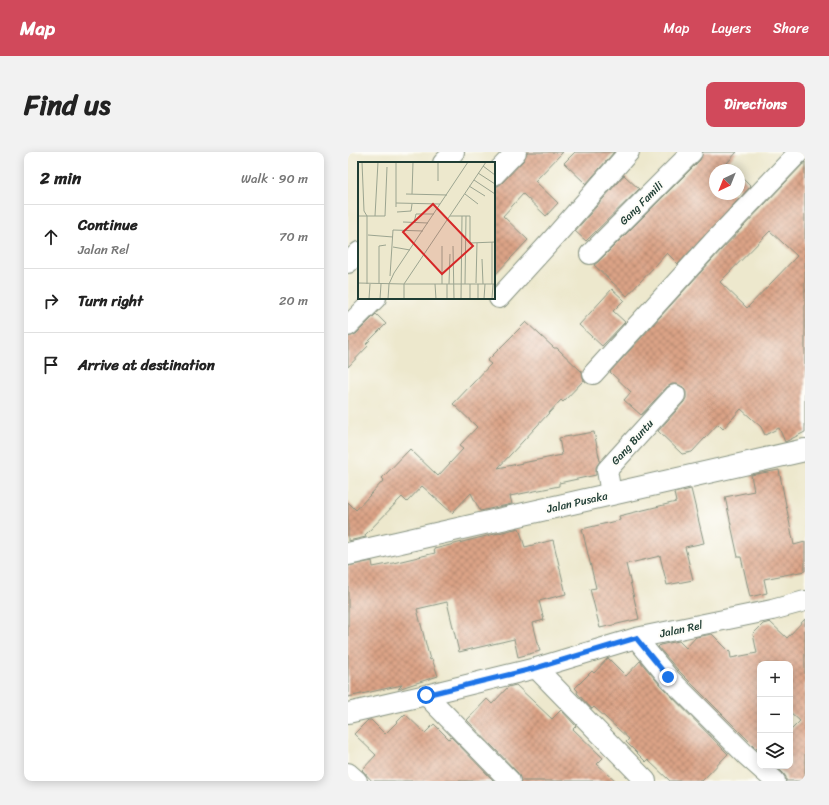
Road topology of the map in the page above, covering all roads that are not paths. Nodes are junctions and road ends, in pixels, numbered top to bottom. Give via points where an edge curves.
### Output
1 (454, 152) edge
2 (516, 152) edge
3 (629, 152) edge
4 (692, 152) edge
5 (799, 152) edge
6 (444, 162) edge
7 (495, 174) edge
8 (358, 253) edge
9 (590, 254) dead end
10 (348, 263) edge
11 (499, 298) dead end
12 (375, 299) edge
13 (348, 326) edge
14 (593, 374) dead end
15 (675, 395) dead end
16 (805, 450) edge
17 (611, 494) junction
18 (348, 554) edge
19 (805, 601) edge
20 (636, 638) junction
21 (536, 668) junction
22 (426, 695) junction
23 (348, 712) edge
24 (348, 773) edge
25 (640, 779) edge
26 (357, 781) edge
27 (510, 781) edge
28 (775, 781) edge

1 - 6 street
2 - 7 street
3 - 11 street
4 - 9 street, Gang Famili
5 - 14 street
8 - 10 street
12 - 13 street
15 - 17 street, Gang Buntu via 607,470
16 - 17 main road, Jalan Pusaka
17 - 18 main road, Jalan Pusaka
19 - 20 street, Jalan Rel
20 - 21 street, Jalan Rel
20 - 28 street via 668,677
21 - 22 street, Jalan Rel
21 - 25 street
22 - 23 street, Jalan Rel
22 - 27 street
24 - 26 street

